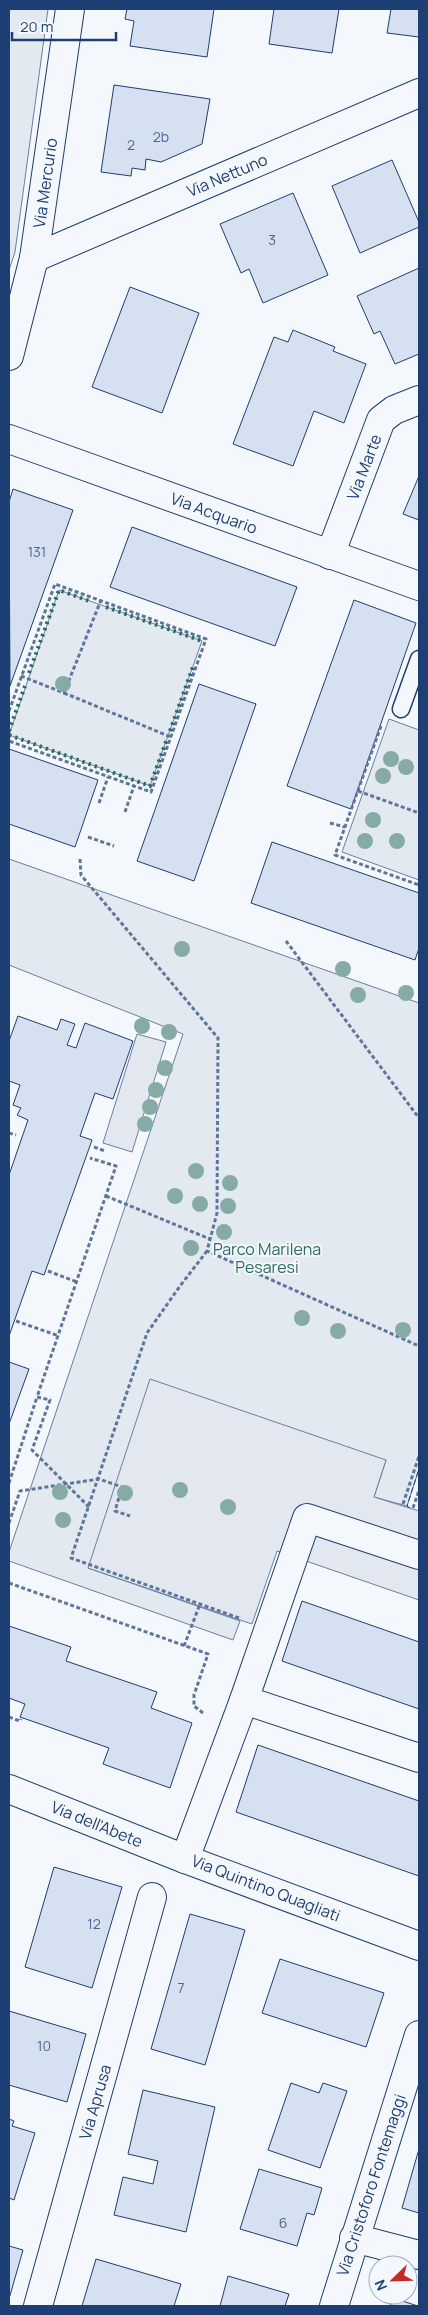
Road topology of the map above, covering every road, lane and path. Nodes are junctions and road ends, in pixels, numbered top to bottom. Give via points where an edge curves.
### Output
1 (70, 9) edge
2 (419, 93) edge
3 (34, 258) junction
4 (9, 356) edge
5 (419, 400) edge
6 (9, 439) edge
7 (330, 555) junction
8 (419, 586) edge
9 (101, 600) junction
10 (419, 658) edge
11 (21, 676) junction
12 (64, 693) junction
13 (401, 709) joint
14 (9, 711) edge
15 (171, 736) junction
16 (9, 740) edge
17 (108, 777) junction
18 (134, 786) junction
19 (358, 790) junction
20 (99, 803) dead end
21 (125, 812) dead end
22 (419, 813) edge
23 (330, 823) dead end
24 (345, 828) junction
25 (88, 837) dead end
26 (114, 846) dead end
27 (80, 859) dead end
28 (419, 885) edge
29 (286, 941) dead end
30 (419, 1118) edge
31 (9, 1133) edge
32 (16, 1135) dead end
33 (94, 1147) dead end
34 (106, 1151) dead end
35 (90, 1158) dead end
36 (106, 1196) junction
37 (210, 1239) junction
38 (207, 1251) junction
39 (48, 1271) dead end
40 (77, 1282) junction
41 (16, 1321) dead end
42 (59, 1336) junction
43 (419, 1346) edge
44 (37, 1397) junction
45 (419, 1456) edge
46 (99, 1479) junction
47 (9, 1482) edge
48 (66, 1484) junction
49 (419, 1490) edge
50 (404, 1504) dead end
51 (89, 1507) junction
52 (413, 1508) dead end
53 (130, 1516) dead end
54 (9, 1523) edge
55 (419, 1555) edge
56 (9, 1583) edge
57 (200, 1604) junction
58 (243, 1620) dead end
59 (184, 1646) junction
60 (244, 1700) junction
61 (203, 1713) dead end
62 (9, 1717) edge
63 (21, 1719) dead end
64 (419, 1758) edge
65 (9, 1790) edge
66 (184, 1859) junction
67 (152, 1897) dead end
68 (419, 1946) edge
69 (419, 2034) edge
70 (354, 2238) junction
71 (419, 2255) edge
72 (38, 2306) edge
73 (334, 2306) edge

1 - 3 street, Via Mercurio
2 - 3 street, Via Nettuno
3 - 4 street, Via Mercurio
5 - 7 street, Via Marte via 394,410 381,420
6 - 7 street, Via Acquario
7 - 8 street, Via Acquario
9 - 11 path via 55,584
9 - 12 path
9 - 15 path via 206,638
10 - 13 lane
11 - 12 path
11 - 14 path
12 - 15 path
13 - 19 path via 389,705
15 - 18 path via 151,792
16 - 17 path
17 - 18 path
17 - 20 path
18 - 21 path
19 - 22 path
19 - 24 path
23 - 24 path
24 - 28 path via 335,855
25 - 26 path
27 - 37 path via 81,875 218,1038 217,1213
29 - 30 path
31 - 32 path
33 - 34 path
35 - 36 path via 116,1166
36 - 37 path
36 - 40 path
37 - 38 path
38 - 43 path
38 - 46 path via 147,1333
39 - 40 path
40 - 42 path
41 - 42 path
42 - 44 path
44 - 47 path
44 - 48 path via 50,1400 32,1450
45 - 50 path
46 - 48 path
46 - 51 path
46 - 53 path via 122,1487 115,1511
48 - 51 path
48 - 54 path via 20,1491
49 - 52 path
51 - 57 path via 71,1558
55 - 60 street, Via Quintino Quagliati via 307,1518
56 - 59 path
57 - 58 path
57 - 59 path
59 - 61 path via 208,1654 194,1695 194,1706
60 - 64 street
60 - 66 street, Via Quintino Quagliati
62 - 63 path
65 - 66 street, Via dell'Abete
66 - 68 street, Via Quintino Quagliati
67 - 72 street, Via Aprusa
69 - 70 street, Via Cristoforo Fontemaggi
70 - 71 street
70 - 73 street, Via Cristoforo Fontemaggi

